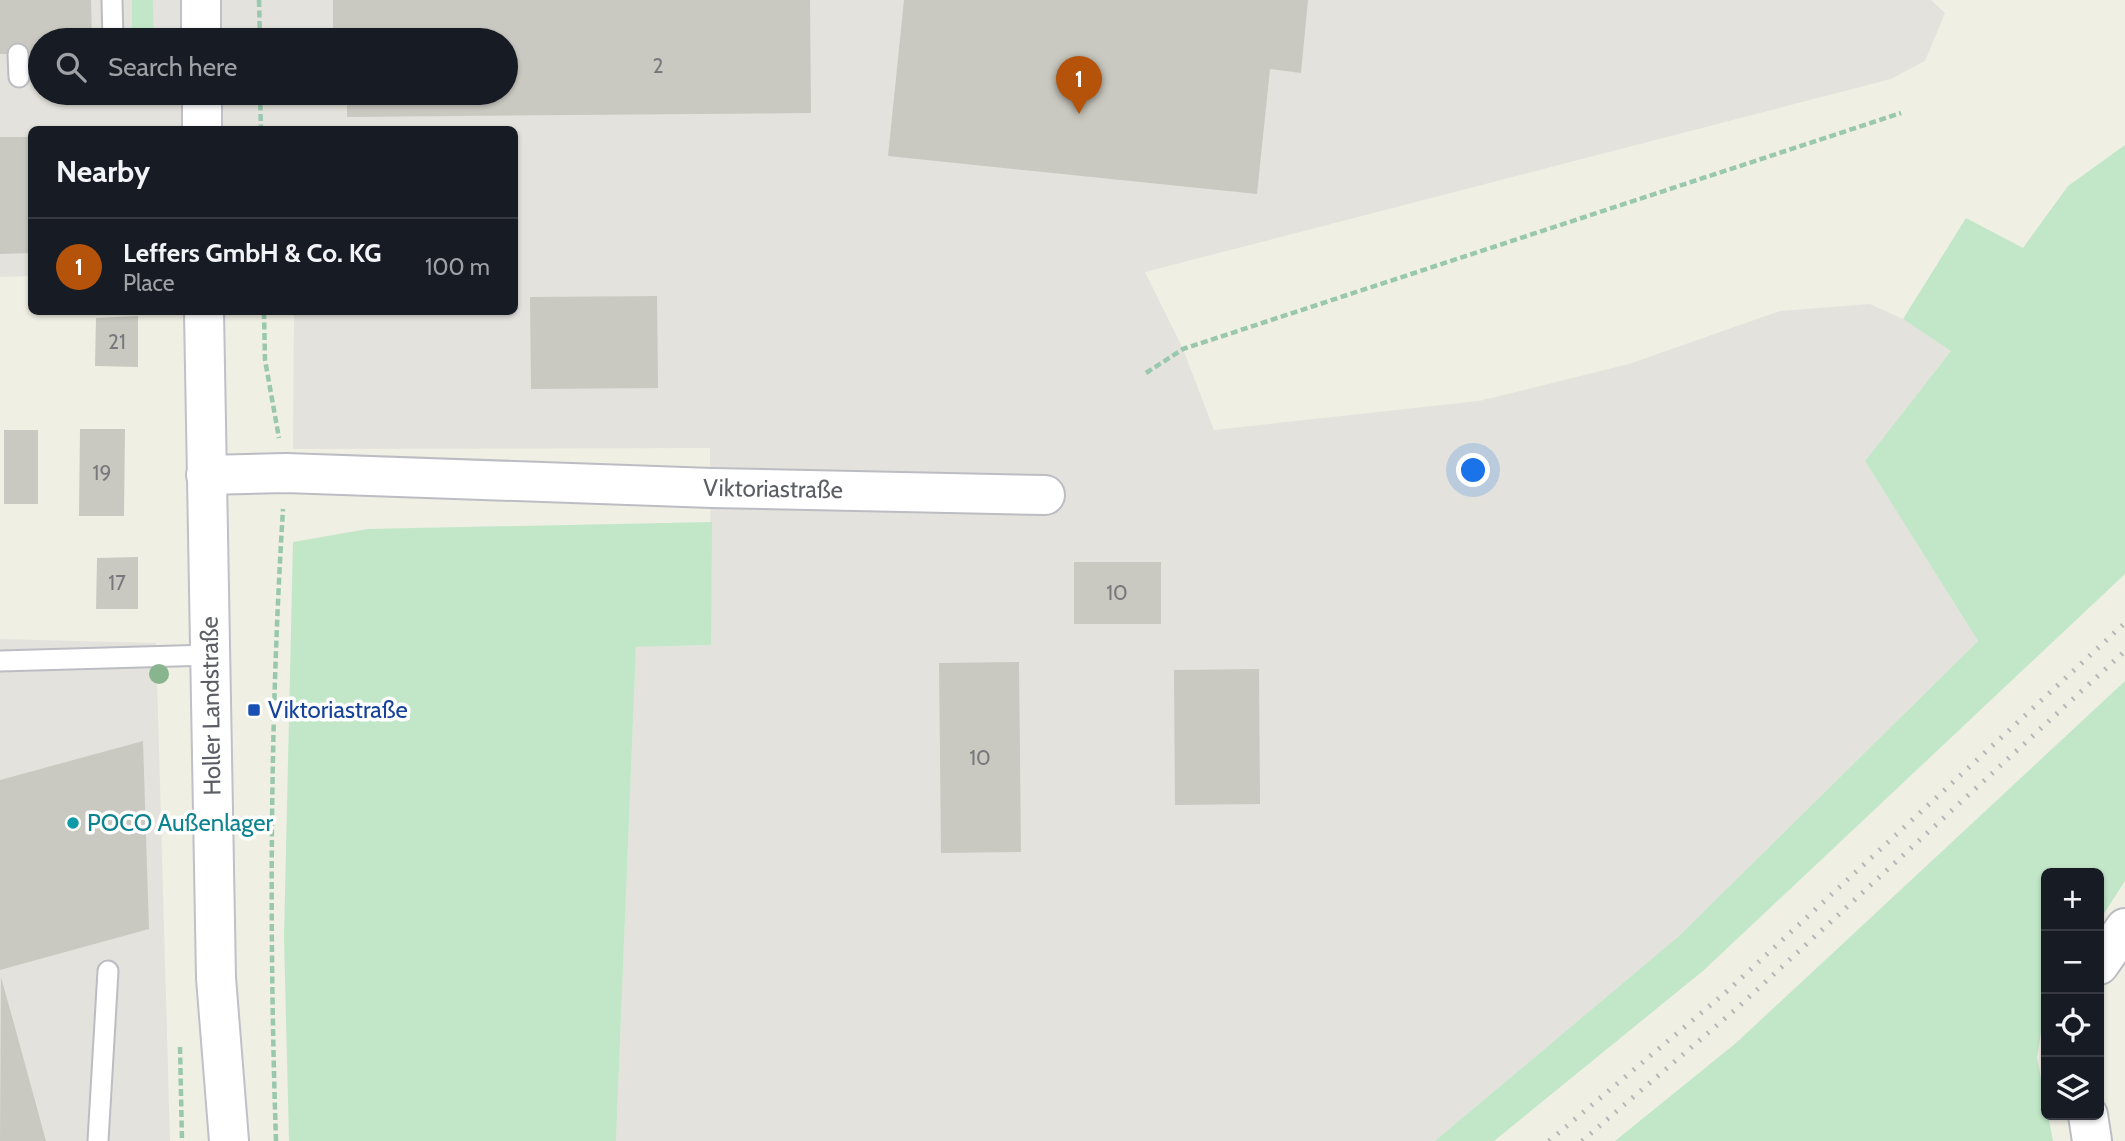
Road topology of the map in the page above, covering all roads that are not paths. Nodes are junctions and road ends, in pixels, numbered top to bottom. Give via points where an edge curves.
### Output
1 (112, 0) edge
2 (201, 0) edge
3 (113, 28) edge
4 (201, 28) edge
5 (18, 54) dead end
6 (19, 77) dead end
7 (202, 105) edge
8 (202, 126) edge
9 (204, 315) edge
10 (206, 475) junction
11 (1045, 495) dead end
12 (211, 655) junction
13 (0, 661) edge
14 (2125, 928) edge
15 (2104, 958) edge
16 (108, 971) dead end
17 (2089, 1120) edge
18 (98, 1141) edge
19 (229, 1141) edge
20 (2092, 1141) edge

1 - 3 lane
2 - 4 main road
5 - 6 lane
7 - 8 main road
9 - 10 main road, Holler Landstraße
10 - 11 main road, Viktoriastraße via 286,473
10 - 12 main road, Holler Landstraße
12 - 13 lane
12 - 19 main road, Holler Landstraße via 216,978
14 - 15 main road
16 - 18 lane
17 - 20 main road

